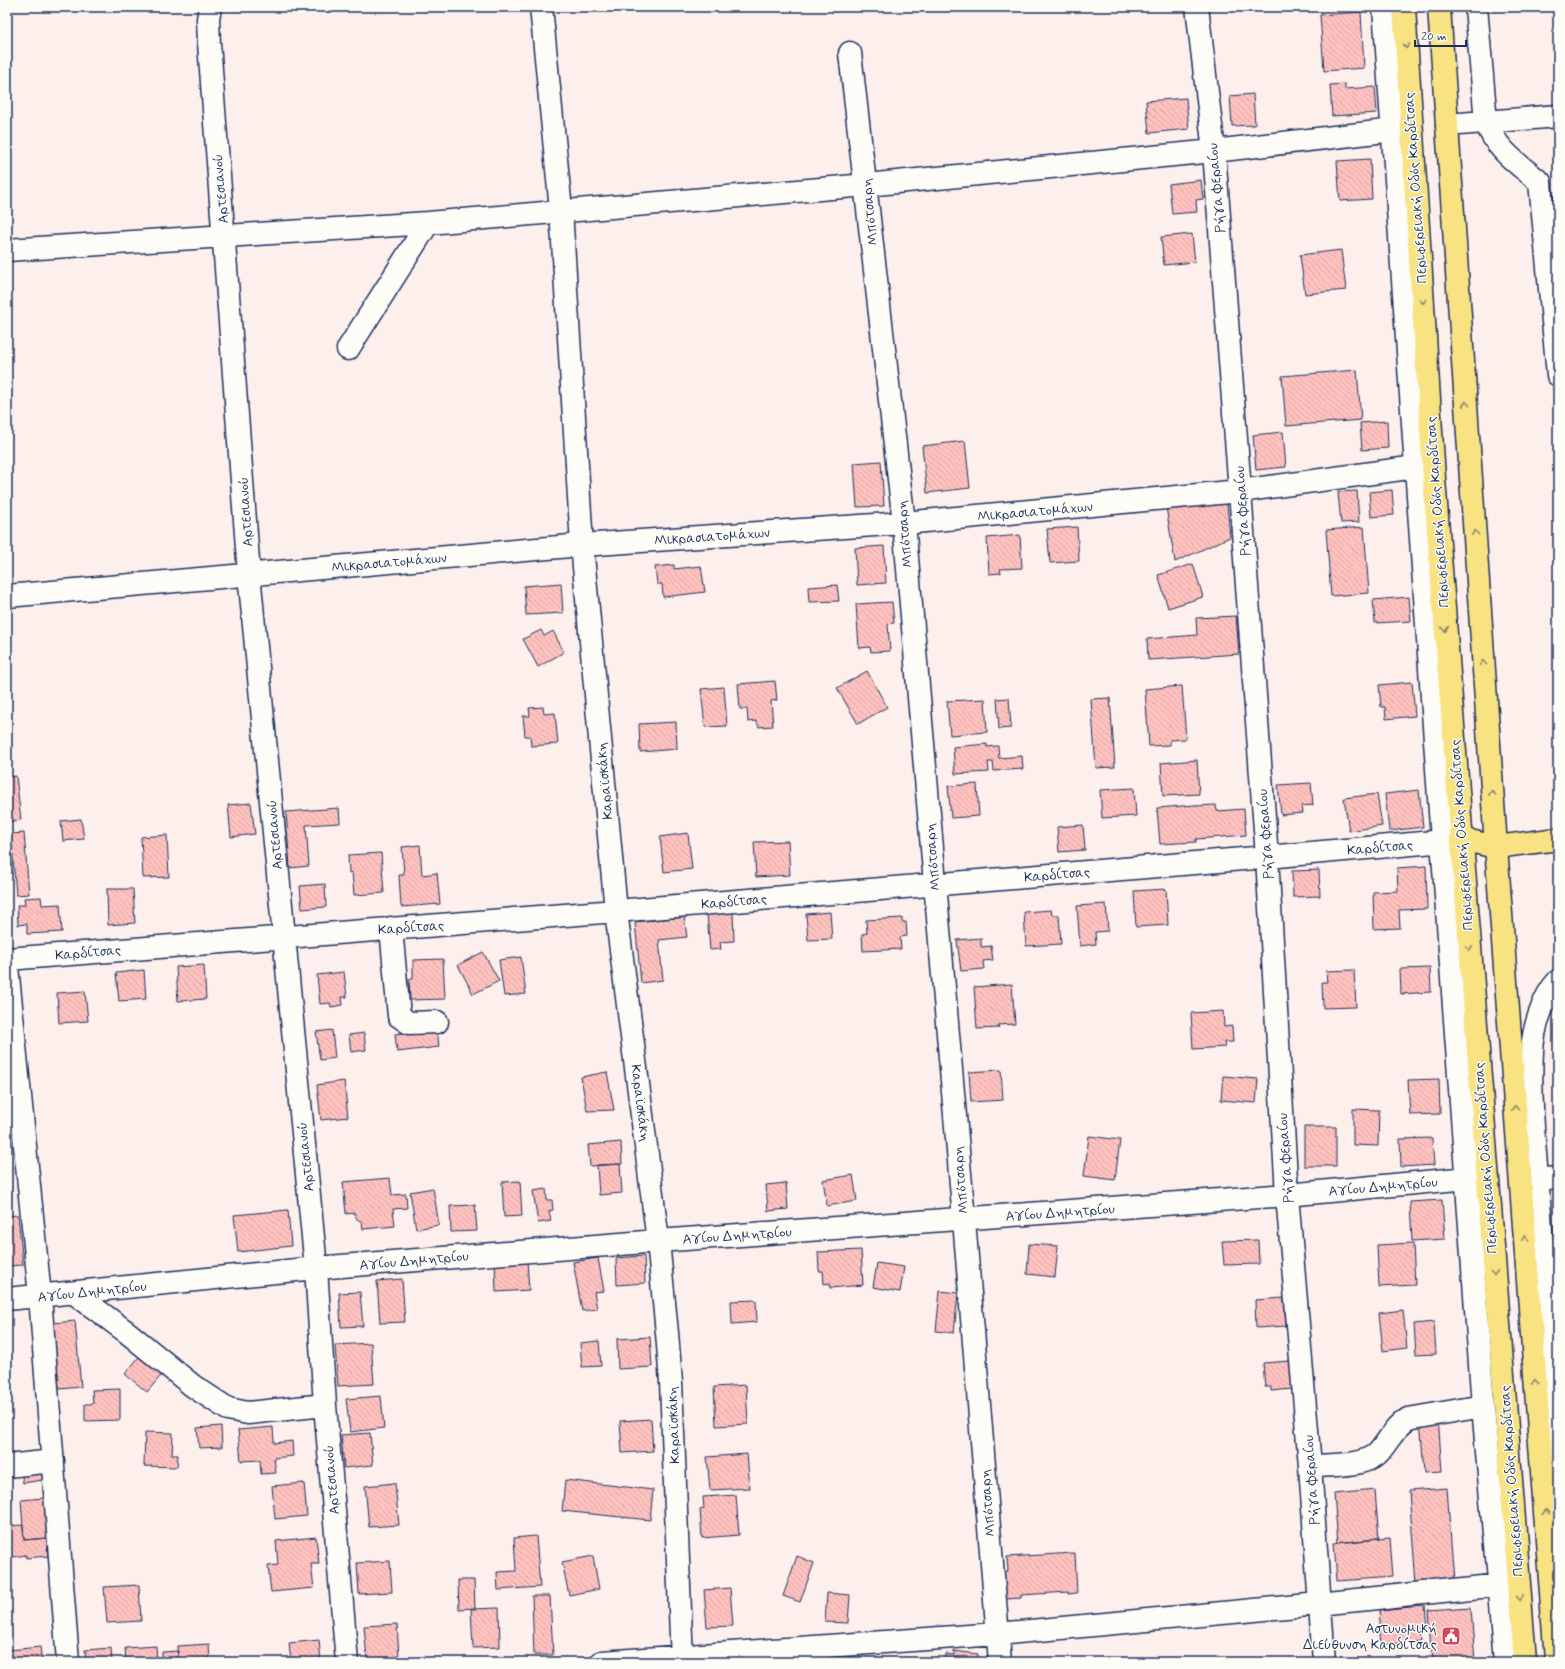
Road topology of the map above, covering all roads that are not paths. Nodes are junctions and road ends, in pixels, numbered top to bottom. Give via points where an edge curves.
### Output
1 (210, 7) edge
2 (541, 7) edge
3 (1197, 7) edge
4 (1384, 7) edge
5 (1404, 7) edge
6 (1439, 7) edge
7 (1476, 7) edge
8 (850, 53) dead end
9 (1558, 116) edge
10 (1486, 122) junction
11 (1447, 125) junction
12 (1394, 130) junction
13 (1214, 151) junction
14 (1540, 182) junction
15 (866, 185) junction
16 (1558, 197) edge
17 (561, 210) junction
18 (428, 223) junction
19 (224, 235) junction
20 (7, 250) edge
21 (348, 349) dead end
22 (1558, 374) edge
23 (1416, 467) junction
24 (1240, 491) junction
25 (904, 523) junction
26 (582, 545) junction
27 (249, 574) junction
28 (7, 596) edge
29 (1558, 826) edge
30 (1496, 839) junction
31 (1558, 839) edge
32 (1452, 840) junction
33 (1267, 858) junction
34 (934, 884) junction
35 (616, 911) junction
36 (391, 928) junction
37 (283, 936) junction
38 (7, 958) edge
39 (7, 966) edge
40 (1558, 981) edge
41 (437, 1022) dead end
42 (1468, 1178) junction
43 (1548, 1179) edge
44 (1287, 1195) junction
45 (964, 1220) junction
46 (658, 1241) junction
47 (316, 1268) junction
48 (74, 1292) junction
49 (40, 1296) junction
50 (7, 1299) edge
51 (1553, 1325) edge
52 (1555, 1369) edge
53 (325, 1405) junction
54 (1484, 1406) junction
55 (53, 1461) junction
56 (1558, 1465) edge
57 (7, 1466) edge
58 (1310, 1466) junction
59 (1500, 1585) junction
60 (1319, 1604) junction
61 (998, 1634) junction
62 (681, 1659) edge
63 (68, 1662) edge
64 (347, 1662) edge
65 (602, 1662) edge
66 (1000, 1662) edge
67 (1324, 1662) edge
68 (1505, 1662) edge
69 (1525, 1662) edge
70 (1556, 1662) edge

1 - 19 street, Αρτεσιανού via 209,43
2 - 17 street, Καραϊσκάκη
3 - 13 street, Ρήγα Φεραίου
4 - 12 street
5 -> 32 main road, Περιφερειακή Οδός Καρδίτσας via 1434,478
6 - 11 main road
7 - 10 street
8 - 15 street, Μπότσαρη
9 - 10 street
10 - 11 street
10 - 14 street via 1499,146
30 -> 11 main road
12 - 13 street
12 - 23 street
13 - 15 street
13 - 24 street, Ρήγα Φεραίου
14 - 16 street
14 - 22 street
15 - 17 street
15 - 25 street, Μπότσαρη
17 - 18 street
17 - 26 street, Καραϊσκάκη
18 - 19 street
18 - 21 street
19 - 20 street
19 - 27 street, Αρτεσιανού
23 - 24 street, Μικρασιατομάχων
23 - 32 street
24 - 25 street, Μικρασιατομάχων
24 - 33 street, Ρήγα Φεραίου
25 - 26 street, Μικρασιατομάχων
25 - 34 street, Μπότσαρη
26 - 27 street, Μικρασιατομάχων
26 - 35 street, Καραϊσκάκη
27 - 28 street, Μικρασιατομάχων
27 - 37 street, Αρτεσιανού
29 - 30 main road
30 - 31 main road
30 - 32 main road
70 -> 30 main road
32 - 33 street, Καρδίτσας
32 - 42 street
32 -> 69 main road, Περιφερειακή Οδός Καρδίτσας
33 - 34 street, Καρδίτσας
33 - 44 street, Ρήγα Φεραίου
34 - 35 street, Καρδίτσας
34 - 45 street, Μπότσαρη
35 - 36 street, Καρδίτσας
35 - 46 street, Καραϊσκάκη
36 - 37 street, Καρδίτσας
36 - 41 street via 399,1016 409,1023
37 - 38 street, Καρδίτσας
37 - 47 street, Αρτεσιανού
39 - 49 street
40 - 43 street via 1542,1007 1532,1050 1533,1127
42 - 44 street, Αγίου Δημητρίου
42 - 54 street
43 - 51 street
44 - 45 street, Αγίου Δημητρίου
44 - 58 street, Ρήγα Φεραίου
45 - 46 street, Αγίου Δημητρίου
45 - 61 street, Μπότσαρη
46 - 47 street, Αγίου Δημητρίου
46 - 62 street, Καραϊσκάκη via 671,1382
47 - 48 street, Αγίου Δημητρίου
47 - 53 street, Αρτεσιανού
48 - 49 street, Αγίου Δημητρίου
48 - 53 street via 192,1386 228,1409 248,1413
49 - 50 street, Αγίου Δημητρίου
49 - 55 street
51 - 52 street
52 - 56 street
53 - 64 street, Αρτεσιανού
54 - 58 street via 1408,1419 1400,1424 1373,1458 1362,1462
54 - 59 street
55 - 57 street
55 - 63 street
58 - 60 street, Ρήγα Φεραίου
59 - 60 street
59 - 68 street
60 - 61 street
60 - 67 street, Ρήγα Φεραίου
61 - 62 street
61 - 66 street, Μπότσαρη
62 - 65 street

